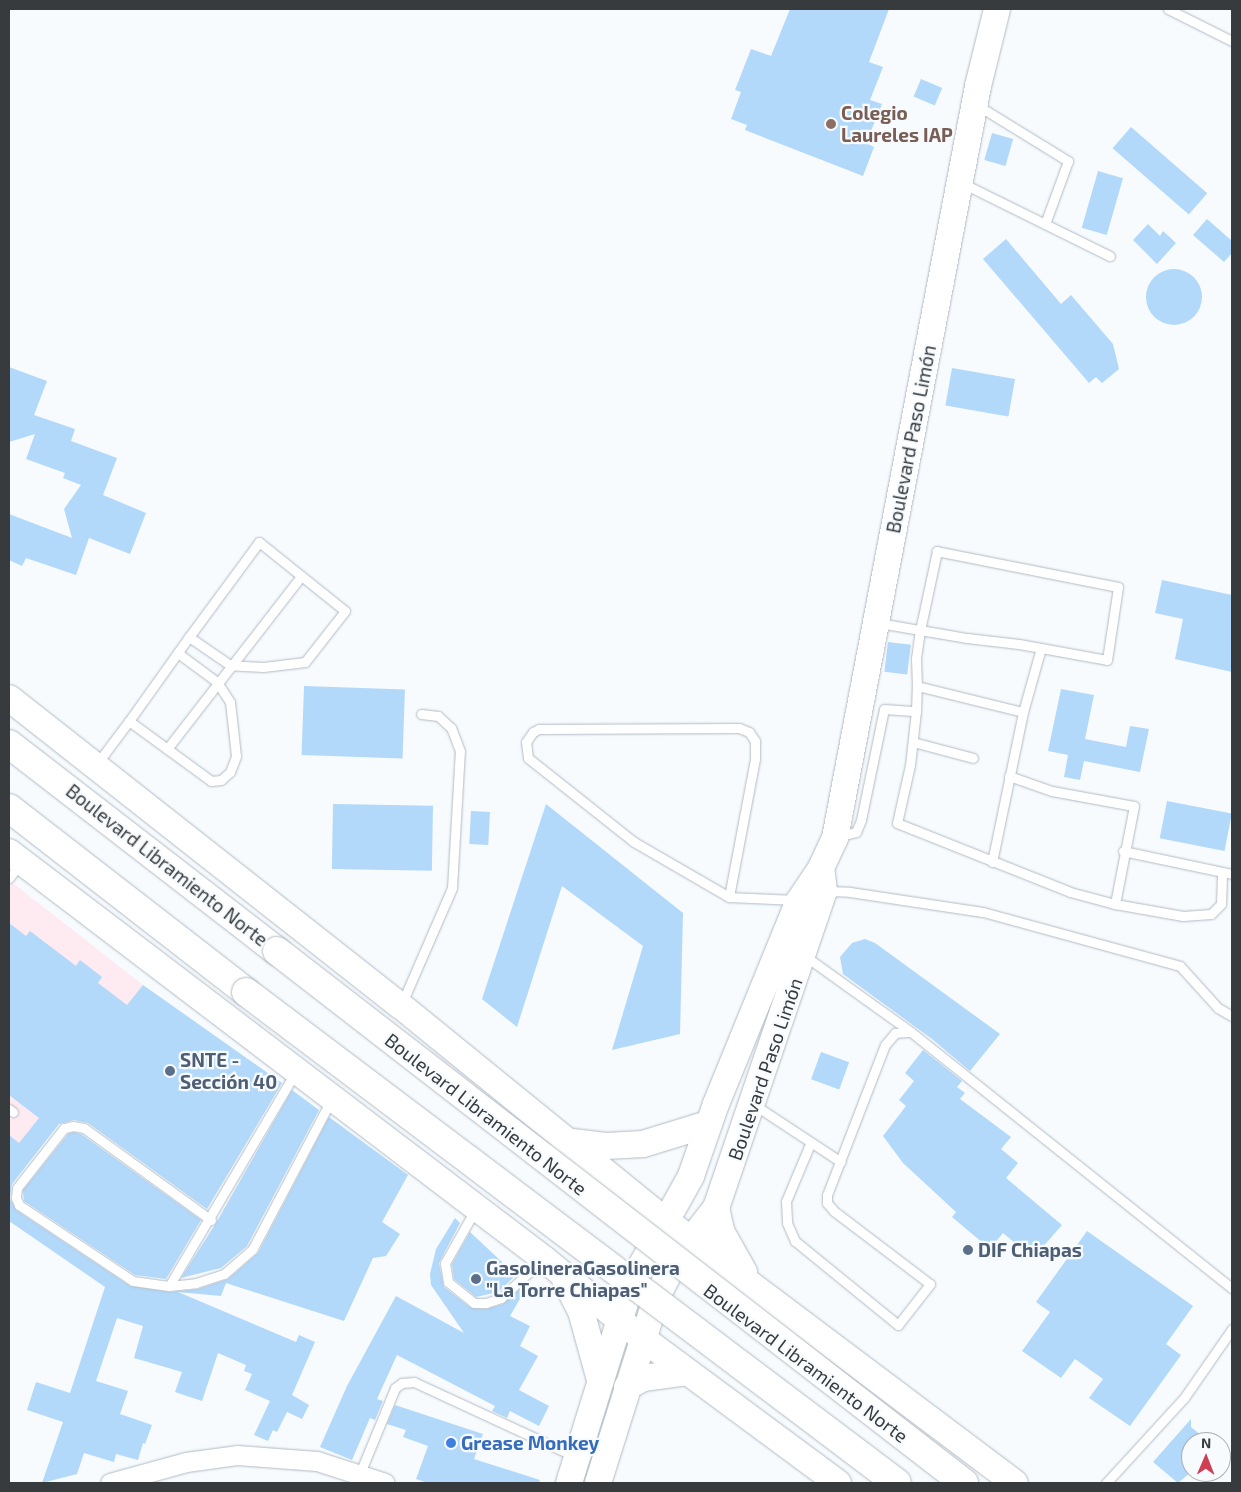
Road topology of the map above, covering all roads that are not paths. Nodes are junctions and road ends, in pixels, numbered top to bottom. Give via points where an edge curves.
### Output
1 (997, 9) edge
2 (1168, 9) edge
3 (1232, 41) edge
4 (975, 104) junction
5 (960, 182) junction
6 (1045, 224) junction
7 (1110, 256) dead end
8 (301, 576) junction
9 (876, 623) junction
10 (920, 630) junction
11 (189, 637) junction
12 (1041, 648) junction
13 (178, 653) junction
14 (230, 665) junction
15 (217, 682) junction
16 (918, 686) junction
17 (9, 698) edge
18 (916, 711) junction
19 (1023, 712) junction
20 (421, 714) dead end
21 (128, 722) junction
22 (913, 742) junction
23 (9, 744) edge
24 (167, 749) junction
25 (973, 758) dead end
26 (96, 765) junction
27 (1009, 776) junction
28 (9, 808) edge
29 (835, 838) junction
30 (1123, 851) junction
31 (992, 862) junction
32 (13, 864) edge
33 (1222, 872) junction
34 (1232, 874) edge
35 (823, 879) junction
36 (729, 897) junction
37 (799, 901) junction
38 (1115, 904) junction
39 (793, 950) junction
40 (401, 1006) junction
41 (1232, 1016) edge
42 (910, 1032) junction
43 (297, 1071) junction
44 (332, 1098) junction
45 (753, 1104) junction
46 (708, 1124) junction
47 (564, 1141) junction
48 (810, 1144) junction
49 (841, 1162) junction
50 (476, 1207) junction
51 (716, 1208) junction
52 (211, 1220) junction
53 (661, 1229) junction
54 (683, 1248) junction
55 (551, 1264) junction
56 (751, 1283) junction
57 (169, 1286) junction
58 (1232, 1288) edge
59 (620, 1318) junction
60 (1232, 1330) edge
61 (642, 1338) junction
62 (688, 1372) junction
63 (600, 1380) junction
64 (627, 1387) junction
65 (577, 1457) junction
66 (360, 1473) junction
67 (110, 1483) edge
68 (385, 1483) edge
69 (569, 1483) edge
70 (598, 1483) edge
71 (838, 1483) edge
72 (897, 1483) edge
73 (964, 1483) edge
74 (1015, 1483) edge
75 (1106, 1483) edge

1 - 4 main road, Boulevard Paso Limón
2 - 3 lane
4 - 5 main road, Boulevard Paso Limón
4 - 6 lane via 1068,160
5 - 6 lane
5 - 9 main road, Boulevard Paso Limón
6 - 7 lane
8 - 11 lane via 259,542
8 - 14 lane
8 - 14 lane via 345,610 305,662 263,667
9 - 10 lane
9 - 29 main road, Boulevard Paso Limón
10 - 12 lane
10 - 12 lane via 938,551 1118,587 1107,660
10 - 16 lane via 916,658
11 - 13 lane
11 - 14 lane
12 - 19 lane
13 - 15 lane
13 - 21 lane
14 - 15 lane
15 - 24 lane
15 - 24 lane via 230,702 234,723 236,756 230,772 221,780 211,781
16 - 18 lane
16 - 19 lane
17 - 26 main road
18 - 22 lane
18 - 29 lane via 884,709 861,820 856,832
19 - 27 lane
20 - 40 lane via 438,716 451,728 460,751 452,888
21 - 24 lane
21 - 26 lane
22 - 25 lane
22 - 31 lane via 897,823
23 - 73 highway, Boulevard Libramiento Norte, bridge
26 - 40 main road
27 - 30 lane via 1052,791 1134,806
27 - 31 lane
28 - 72 highway, Boulevard Libramiento Norte, bridge via 246,992
29 - 35 main road, Boulevard Paso Limón
30 - 33 lane
30 - 38 lane
31 - 38 lane via 1070,892
32 - 43 main road
33 - 34 lane
33 - 38 lane via 1221,904 1211,914 1184,916
35 - 37 main road, Boulevard Paso Limón
35 - 39 main road, Boulevard Paso Limón
35 - 41 lane via 850,892 982,912 1180,966 1218,1008
36 - 36 lane via 634,842 528,758 526,742 533,732 539,729 739,728 749,732 755,741 755,759
36 - 37 lane
37 - 39 main road, Boulevard Paso Limón
39 - 42 lane
39 - 45 main road, Boulevard Paso Limón
39 - 46 main road, Boulevard Paso Limón
40 - 47 main road
42 - 49 lane via 895,1033 885,1045
42 - 58 lane
43 - 44 main road
43 - 52 lane
44 - 50 main road
44 - 57 lane via 252,1250 224,1274 196,1283
45 - 48 lane
45 - 51 main road, Boulevard Paso Limón
46 - 47 main road via 643,1144 606,1146
46 - 53 main road, Boulevard Paso Limón via 691,1176
47 - 53 main road
48 - 49 lane
48 - 49 lane via 786,1201 787,1223 796,1241 898,1325 930,1284 834,1211 828,1203 827,1195
50 - 55 main road
50 - 55 lane via 445,1263 448,1282 474,1303 500,1298
51 - 54 main road, Boulevard Paso Limón
51 - 56 main road via 722,1234
52 - 57 lane
52 - 57 lane via 84,1128 73,1126 64,1128 17,1188 19,1205 82,1249 133,1281
53 - 54 main road
53 - 59 main road, Boulevard Paso Limón via 631,1284
54 - 56 main road
54 - 61 main road, Boulevard Paso Limón
55 - 59 main road
55 - 63 main road via 581,1311
56 - 74 main road
59 - 61 main road
59 - 63 main road, Boulevard Paso Limón
60 - 75 lane via 1184,1398
61 - 62 main road
61 - 64 main road, Boulevard Paso Limón
62 - 64 main road via 643,1378
62 - 71 main road
63 - 65 main road, Boulevard Paso Limón
64 - 70 main road, Boulevard Paso Limón
65 - 66 lane via 414,1382 402,1383 395,1388
65 - 69 main road, Boulevard Paso Limón
66 - 67 street via 317,1462 237,1455 186,1462
66 - 68 street

